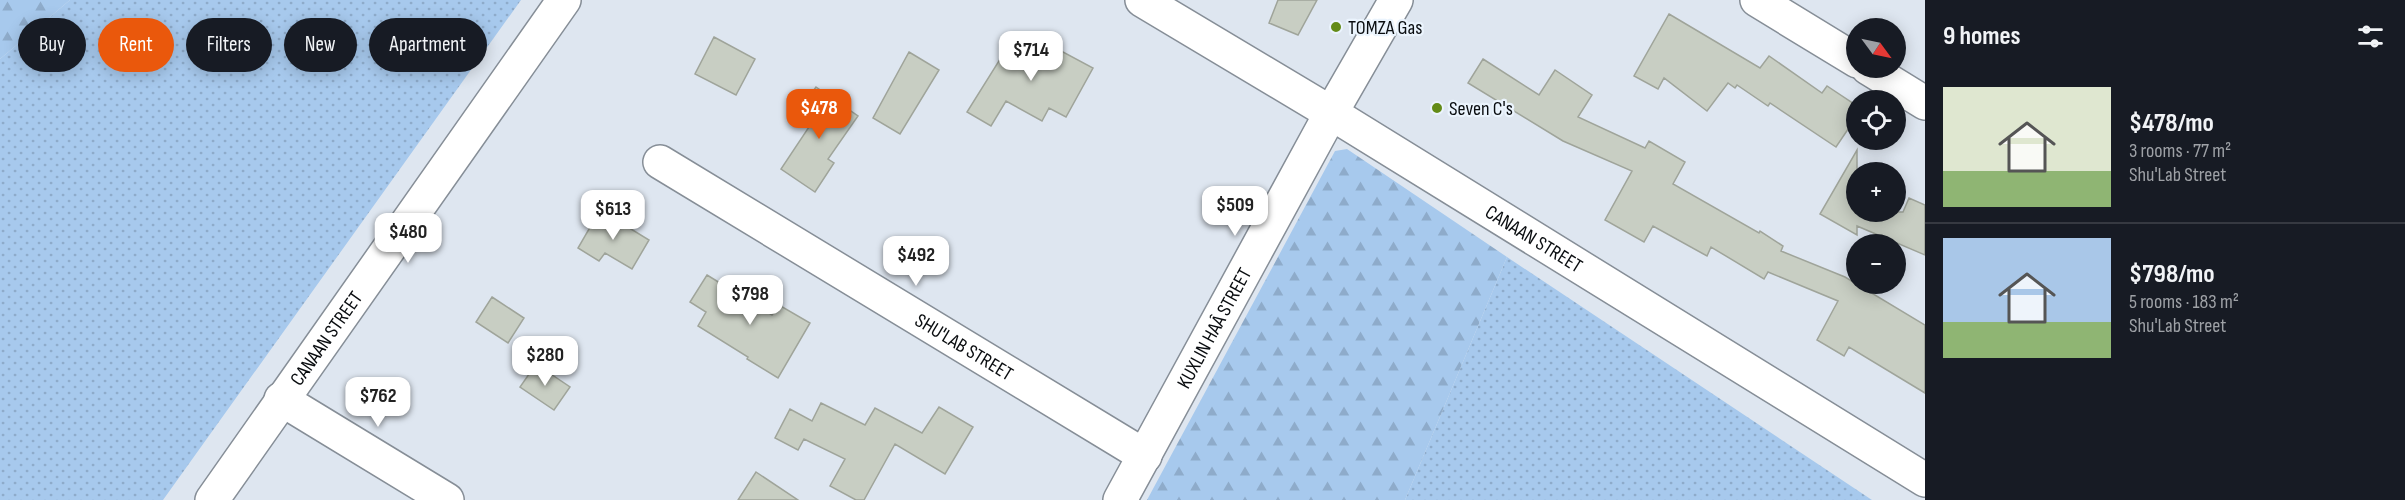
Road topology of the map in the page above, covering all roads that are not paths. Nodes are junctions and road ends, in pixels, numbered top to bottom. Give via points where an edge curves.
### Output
1 (564, 0) edge
2 (1142, 0) edge
3 (1396, 0) edge
4 (1757, 0) edge
5 (1846, 54) edge
6 (1885, 78) edge
7 (1925, 102) edge
8 (1331, 113) junction
9 (660, 162) dead end
10 (281, 399) junction
11 (1145, 456) junction
12 (1925, 480) edge
13 (212, 500) edge
14 (447, 500) edge
15 (1120, 500) edge

1 - 10 street, CANAAN STREET
2 - 8 street, CANAAN STREET
3 - 8 street, KUXLIN HAÂ STREET
4 - 5 street
6 - 7 street
8 - 11 street, KUXLIN HAÂ STREET
8 - 12 street, CANAAN STREET
9 - 11 street, SHU'LAB STREET
10 - 13 street, CANAAN STREET
10 - 14 street
11 - 15 street, KUXLIN HAÂ STREET

